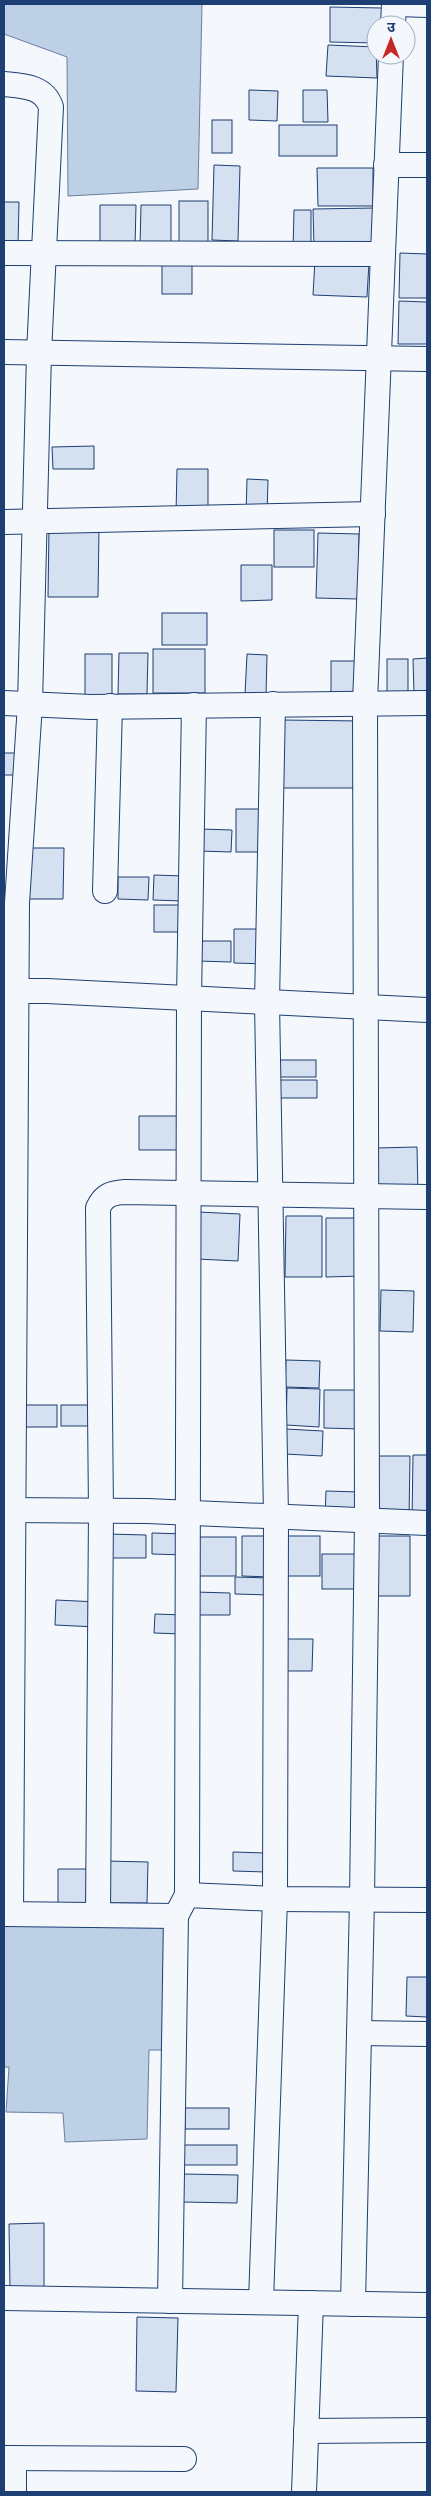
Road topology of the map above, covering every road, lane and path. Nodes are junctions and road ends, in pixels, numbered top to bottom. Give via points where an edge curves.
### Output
1 (398, 4) edge
2 (427, 4) edge
3 (391, 65) edge
4 (4, 84) edge
5 (386, 165) junction
6 (427, 165) edge
7 (4, 253) edge
8 (44, 253) junction
9 (383, 254) junction
10 (4, 352) edge
11 (39, 353) junction
12 (379, 358) junction
13 (427, 359) edge
14 (372, 514) junction
15 (4, 522) edge
16 (35, 522) junction
17 (4, 703) edge
18 (427, 703) edge
19 (30, 704) junction
20 (274, 704) junction
21 (365, 704) junction
22 (194, 705) junction
23 (110, 706) junction
24 (105, 891) dead end
25 (10, 991) edge
26 (190, 998) junction
27 (267, 1002) junction
28 (367, 1007) junction
29 (427, 1010) edge
30 (190, 1193) junction
31 (270, 1193) junction
32 (367, 1195) junction
33 (427, 1197) edge
34 (8, 1510) edge
35 (101, 1511) junction
36 (190, 1512) junction
37 (276, 1516) junction
38 (367, 1520) junction
39 (427, 1523) edge
40 (188, 1894) junction
41 (276, 1899) junction
42 (362, 1900) junction
43 (427, 1900) edge
44 (7, 1914) edge
45 (98, 1915) junction
46 (176, 1916) junction
47 (359, 2033) junction
48 (427, 2034) edge
49 (4, 2298) edge
50 (170, 2301) junction
51 (261, 2302) junction
52 (311, 2303) junction
53 (353, 2304) junction
54 (427, 2304) edge
55 (427, 2430) edge
56 (306, 2431) junction
57 (9, 2458) edge
58 (184, 2459) dead end
59 (14, 2492) edge
60 (304, 2492) edge

1 - 2 street
3 - 5 street
4 - 8 street via 38,90 49,99
5 - 6 street
5 - 9 street
7 - 8 street
8 - 9 street
8 - 11 street
9 - 12 street
10 - 11 street
11 - 12 street
11 - 16 street
12 - 13 street
12 - 14 street
14 - 16 street
14 - 21 street
15 - 16 street
16 - 19 street
17 - 19 street
18 - 21 street
19 - 23 street
19 - 25 street
20 - 21 street
20 - 22 street
20 - 27 street
21 - 28 street
22 - 23 street
22 - 26 street
23 - 24 street
25 - 26 street
25 - 34 street
26 - 27 street
26 - 30 street
27 - 28 street
27 - 31 street
28 - 29 street
28 - 32 street
30 - 31 street
30 - 35 street via 116,1192 103,1198 98,1208
30 - 36 street
31 - 32 street
31 - 37 street
32 - 33 street
32 - 38 street
34 - 35 street
34 - 44 street
35 - 36 street
35 - 45 street
36 - 37 street
36 - 40 street
37 - 38 street
37 - 41 street
38 - 39 street
38 - 42 street
40 - 41 street
40 - 46 street
41 - 42 street
41 - 51 street
42 - 43 street
42 - 47 street
44 - 45 street
45 - 46 street
46 - 50 street
47 - 48 street
47 - 53 street
49 - 50 street
50 - 51 street
51 - 52 street
52 - 53 street
52 - 56 street
53 - 54 street
55 - 56 street
56 - 60 street
57 - 58 street
57 - 59 street

